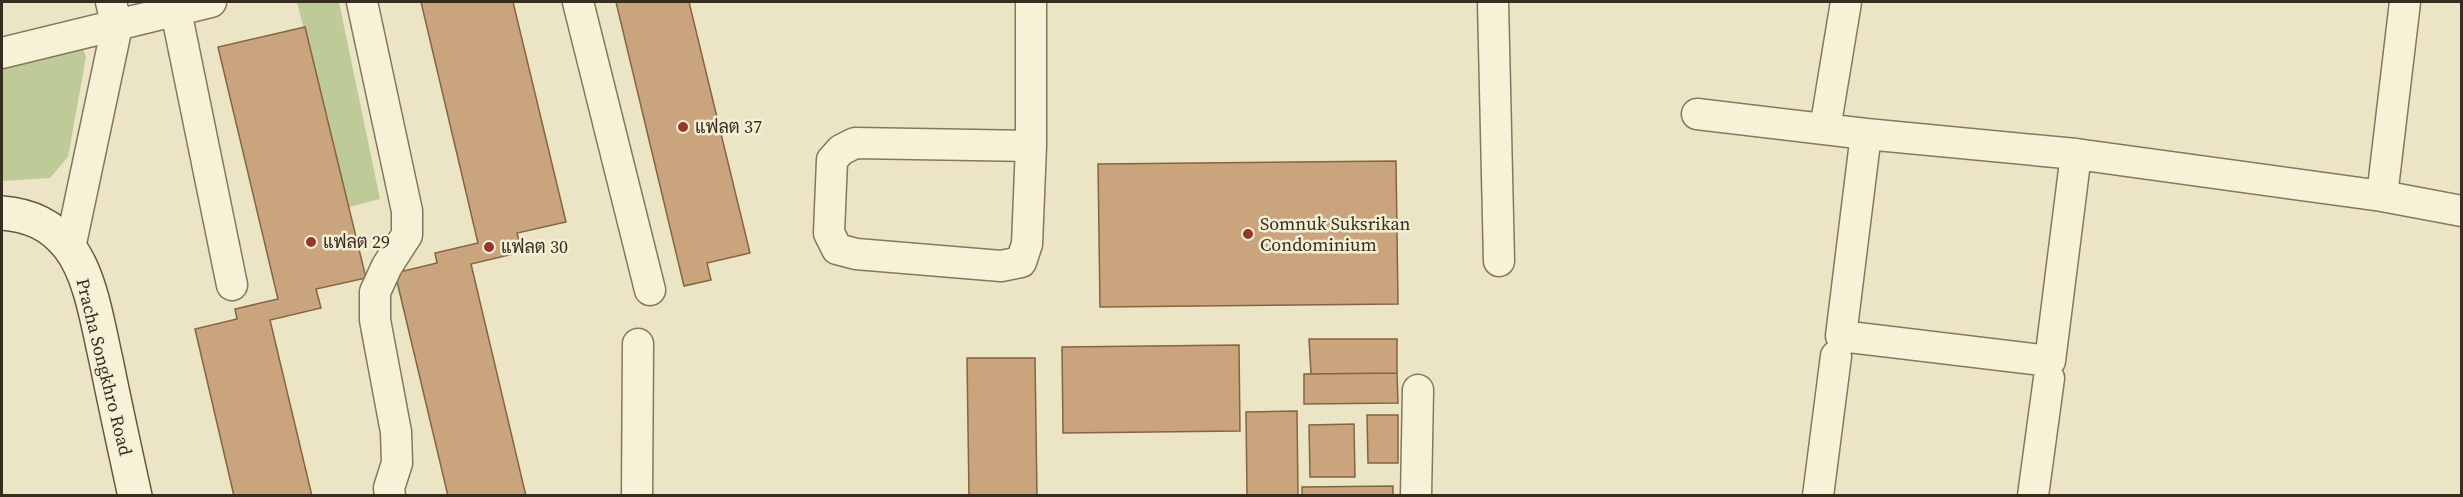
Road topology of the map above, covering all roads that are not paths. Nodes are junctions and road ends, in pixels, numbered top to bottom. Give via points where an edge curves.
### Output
1 (211, 2) edge
2 (362, 2) edge
3 (578, 2) edge
4 (1031, 2) edge
5 (1492, 2) edge
6 (1846, 2) edge
7 (2405, 2) edge
8 (176, 11) junction
9 (114, 14) edge
10 (2, 53) edge
11 (1696, 114) dead end
12 (1825, 129) junction
13 (1866, 134) junction
14 (1031, 146) junction
15 (2076, 154) junction
16 (2382, 196) junction
17 (2462, 211) edge
18 (2, 213) edge
19 (70, 248) junction
20 (1499, 261) dead end
21 (232, 285) dead end
22 (650, 290) dead end
23 (638, 344) dead end
24 (1836, 356) dead end
25 (2049, 378) dead end
26 (1418, 390) dead end
27 (135, 495) edge
28 (390, 495) edge
29 (637, 495) edge
30 (1416, 495) edge
31 (1818, 495) edge
32 (2033, 495) edge

1 - 8 street
2 - 28 street via 407,211 407,236 375,292 375,320 396,432 397,463
3 - 22 street
4 - 14 street
5 - 20 street
6 - 12 street
7 - 16 street
8 - 9 street
8 - 21 street
9 - 10 street
9 - 19 street
11 - 12 street
12 - 13 street
13 - 15 street
13 - 15 street via 1841,336 2050,361
14 - 14 street via 1027,244 1021,262 1001,266 856,254 837,249 829,233 832,160 855,143
15 - 16 street
16 - 17 street
18 - 19 main road, Pracha Songkhro Road via 22,215 48,225
19 - 27 main road, Pracha Songkhro Road via 96,317
23 - 29 street
24 - 31 street
25 - 32 street
26 - 30 street

